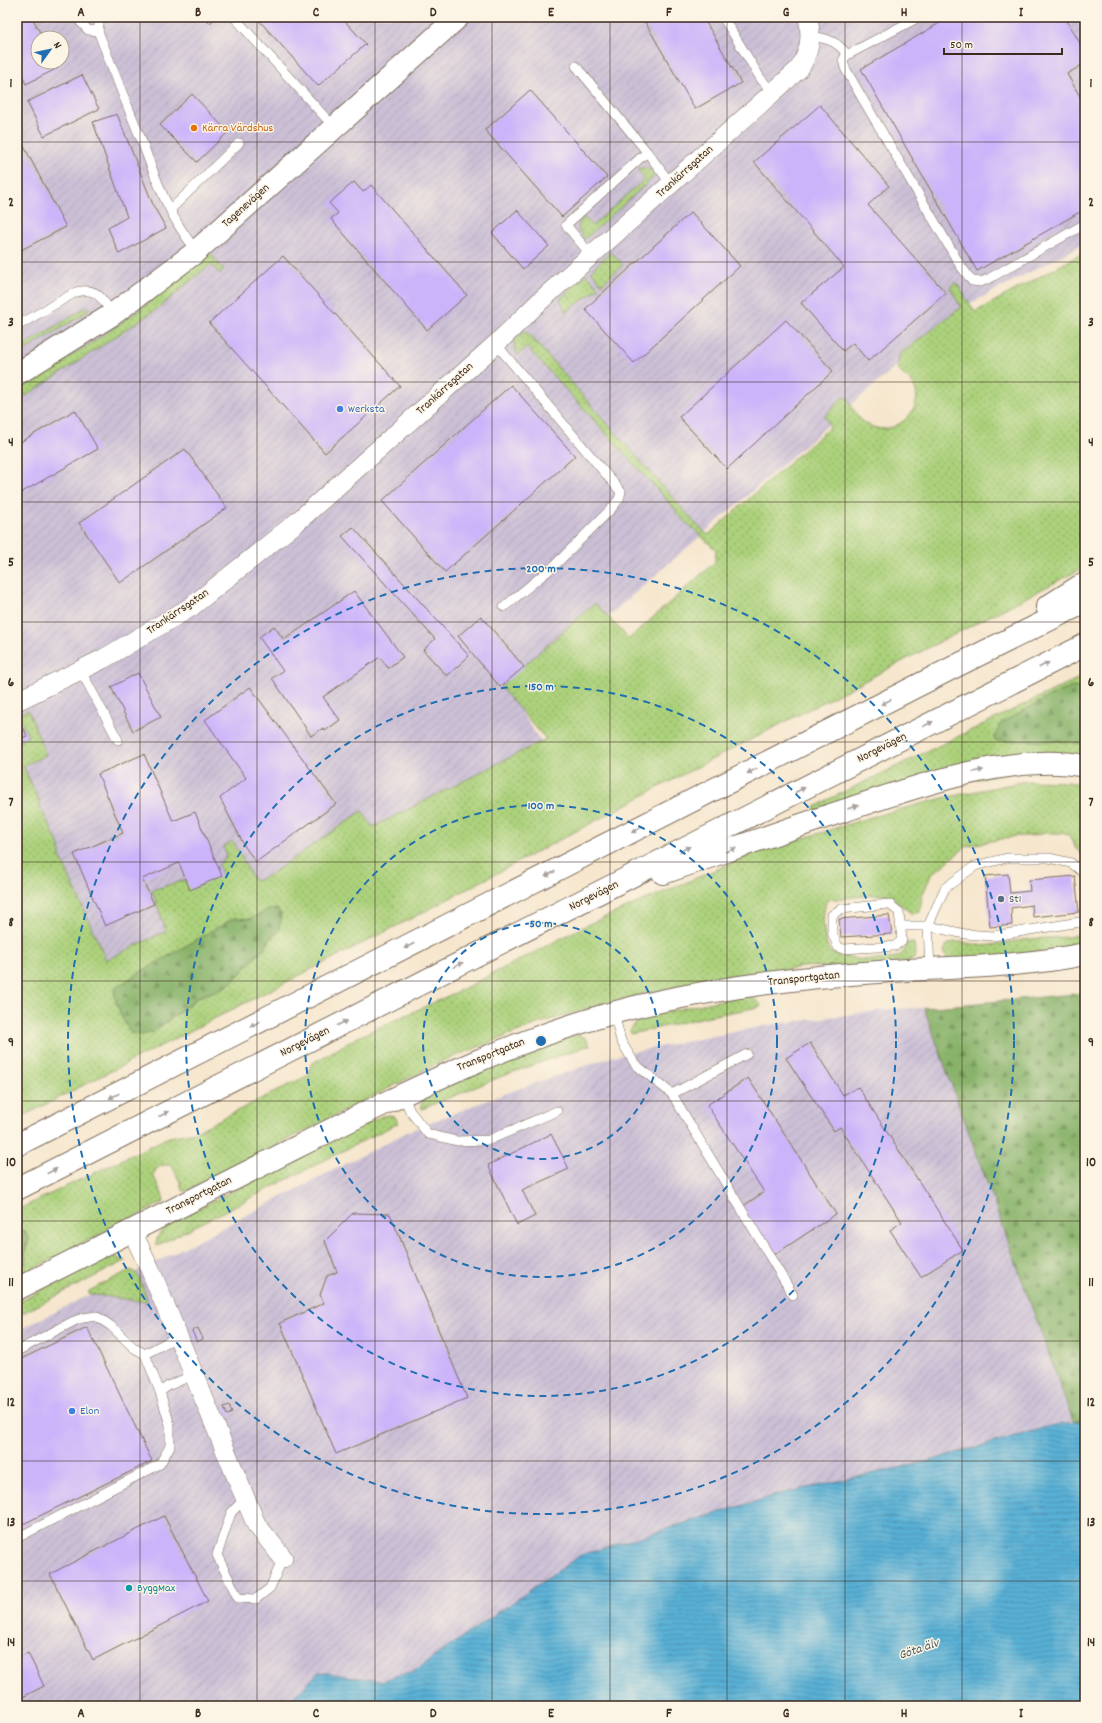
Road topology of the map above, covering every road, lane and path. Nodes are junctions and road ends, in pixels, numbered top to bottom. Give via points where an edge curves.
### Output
1 (76, 17) edge
2 (100, 17) edge
3 (234, 17) edge
4 (458, 17) edge
5 (723, 17) edge
6 (808, 17) edge
7 (919, 17) edge
8 (98, 31) junction
9 (810, 36) junction
10 (847, 55) junction
11 (576, 66) dead end
12 (774, 93) junction
13 (334, 127) junction
14 (239, 143) dead end
15 (647, 152) junction
16 (672, 184) junction
17 (171, 208) junction
18 (1085, 224) edge
19 (197, 250) junction
20 (591, 255) junction
21 (113, 314) junction
22 (17, 326) edge
23 (496, 344) junction
24 (17, 374) edge
25 (1085, 583) edge
26 (1085, 602) edge
27 (504, 607) dead end
28 (1085, 645) edge
29 (958, 664) junction
30 (81, 671) junction
31 (17, 701) edge
32 (118, 740) dead end
33 (1085, 766) edge
34 (1085, 877) edge
35 (588, 899) junction
36 (1085, 920) edge
37 (901, 926) junction
38 (928, 926) junction
39 (1083, 954) edge
40 (930, 969) junction
41 (614, 1013) junction
42 (747, 1054) dead end
43 (402, 1094) junction
44 (672, 1094) junction
45 (557, 1111) dead end
46 (17, 1145) edge
47 (17, 1189) edge
48 (132, 1231) junction
49 (17, 1289) edge
50 (793, 1295) dead end
51 (177, 1337) junction
52 (17, 1351) edge
53 (146, 1354) junction
54 (193, 1375) junction
55 (160, 1392) junction
56 (245, 1498) junction
57 (17, 1538) edge
58 (282, 1558) joint

1 - 8 lane via 88,30
2 - 8 lane
3 - 13 lane
4 - 13 main road, Tagenevägen
5 - 12 lane via 761,79
6 - 9 street, Trankärrsgatan
7 - 10 lane
8 - 17 lane via 157,181
9 - 10 lane via 833,41 841,46
9 - 12 street, Trankärrsgatan via 808,54 799,69
10 - 18 lane via 843,60 845,68 960,265 972,281 981,282 990,278
11 - 15 lane
12 - 16 street, Trankärrsgatan
13 - 19 main road, Tagenevägen
14 - 17 lane
15 - 16 lane
15 - 20 lane via 566,225
16 - 20 street, Trankärrsgatan
17 - 19 lane via 187,240
19 - 21 main road, Tagenevägen
20 - 23 street, Trankärrsgatan
21 - 22 lane via 96,293 87,289 76,292
21 - 24 main road, Tagenevägen
23 - 27 lane via 621,492 612,508 555,565
23 - 30 street, Trankärrsgatan via 297,522 191,607
25 - 29 main road
26 - 29 main road
35 -> 28 main road, Norgevägen
29 -> 46 main road
30 - 31 street, Trankärrsgatan
30 - 32 lane
35 -> 33 main road via 891,794 978,771 1015,765
34 - 38 lane via 1084,873 1071,863 1049,858 1007,858 975,866 945,888
47 -> 35 main road, Norgevägen
36 - 38 lane via 994,936 965,934
37 - 37 lane via 899,912 889,904 841,909 832,915 835,942 843,949 895,946 902,940
37 - 38 lane
38 - 40 lane
39 - 40 main road, Transportgatan via 1028,962
40 - 41 main road, Transportgatan via 774,981 696,994
41 - 43 main road, Transportgatan via 513,1045
41 - 44 lane via 622,1041 635,1064
42 - 44 lane
43 - 45 lane via 410,1111 428,1134 456,1141 489,1140
43 - 48 main road, Transportgatan
44 - 50 lane
48 - 49 main road, Transportgatan
48 - 51 street
51 - 53 lane
51 - 54 street
52 - 53 lane via 74,1321 96,1316 111,1326 134,1348
53 - 55 lane
54 - 55 lane
54 - 56 street
55 - 57 lane via 170,1425 170,1446 160,1464
56 - 58 street via 256,1524
56 - 58 lane via 230,1513 217,1555 238,1598 256,1599 270,1588

